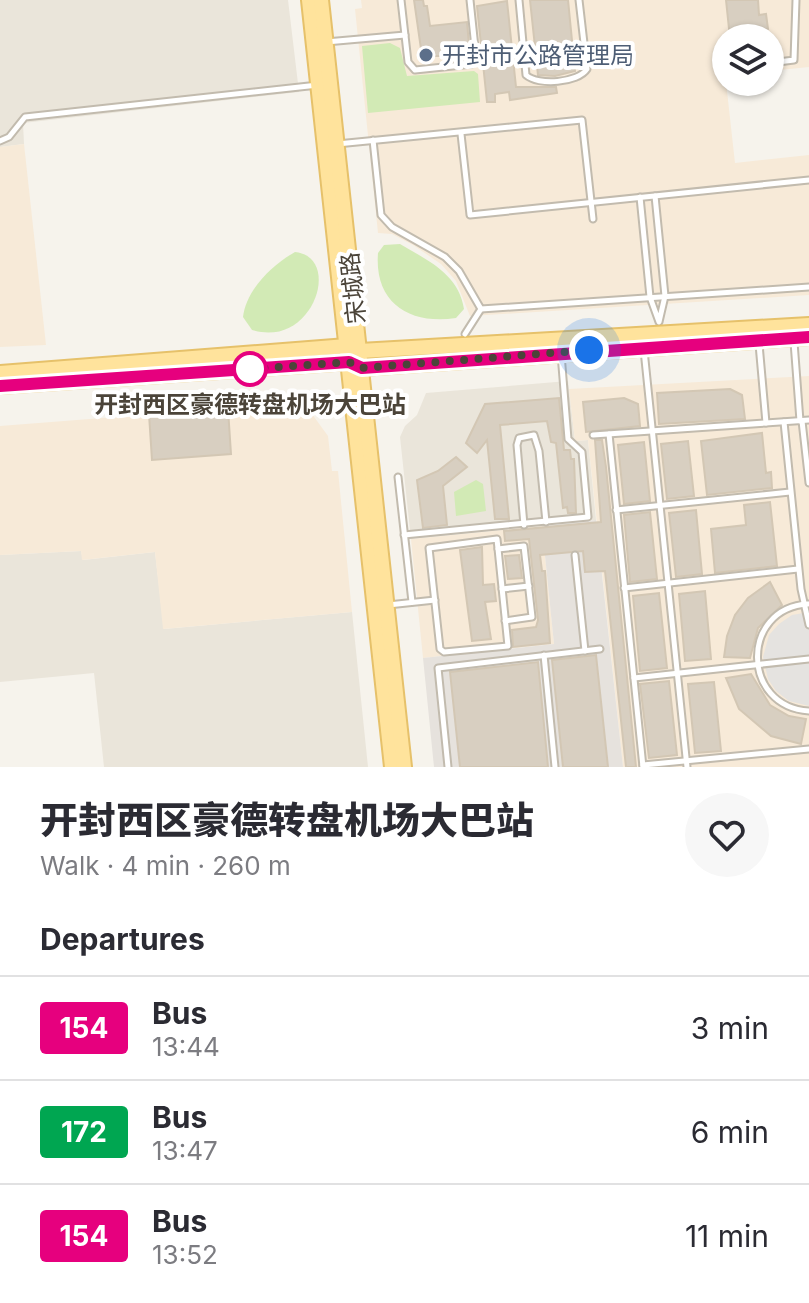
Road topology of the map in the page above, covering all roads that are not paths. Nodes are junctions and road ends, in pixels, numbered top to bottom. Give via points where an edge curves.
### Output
1 (309, 0) edge
2 (321, 0) edge
3 (401, 0) edge
4 (470, 0) edge
5 (519, 0) edge
6 (579, 0) edge
7 (796, 0) edge
8 (405, 35) junction
9 (325, 42) junction
10 (784, 61) edge
11 (319, 85) junction
12 (461, 134) junction
13 (373, 140) junction
14 (0, 141) edge
15 (336, 144) junction
16 (809, 180) edge
17 (655, 196) junction
18 (640, 197) junction
19 (591, 202) junction
20 (593, 219) dead end
21 (809, 287) edge
22 (665, 296) junction
23 (650, 297) junction
24 (481, 309) junction
25 (809, 325) edge
26 (659, 328) junction
27 (465, 334) dead end
28 (809, 337) edge
29 (793, 338) junction
30 (759, 340) junction
31 (644, 347) junction
32 (561, 352) junction
33 (354, 357) junction
34 (0, 373) edge
35 (0, 386) edge
36 (804, 420) edge
37 (784, 422) junction
38 (766, 423) junction
39 (651, 431) junction
40 (609, 434) junction
41 (593, 435) dead end
42 (398, 477) dead end
43 (809, 483) edge
44 (791, 492) junction
45 (659, 505) junction
46 (616, 510) junction
47 (546, 522) junction
48 (524, 525) junction
49 (404, 535) junction
50 (498, 549) junction
51 (575, 555) dead end
52 (799, 569) junction
53 (667, 584) junction
54 (529, 586) junction
55 (624, 588) junction
56 (502, 589) junction
57 (435, 600) junction
58 (412, 602) junction
59 (808, 604) edge
60 (386, 605) junction
61 (505, 621) junction
62 (809, 625) edge
63 (600, 649) dead end
64 (585, 651) junction
65 (544, 655) junction
66 (809, 659) edge
67 (756, 665) junction
68 (677, 673) junction
69 (634, 678) junction
70 (809, 711) edge
71 (809, 748) edge
72 (809, 756) edge
73 (686, 764) edge
74 (643, 766) edge
75 (392, 767) edge
76 (404, 767) edge
77 (448, 767) edge
78 (555, 767) edge

1 - 11 main road, 宋城路
2 - 9 main road, 宋城路
3 - 8 lane
4 - 8 lane via 476,57 472,64 411,69
5 - 6 lane via 526,75 538,82 578,77 587,69
7 - 10 lane via 794,60
8 - 9 lane
9 - 15 main road, 宋城路
11 - 14 lane via 25,117
11 - 33 main road, 宋城路
12 - 13 lane
12 - 19 lane via 470,215
12 - 19 lane via 582,120
13 - 15 lane
13 - 24 lane via 381,215 445,257
15 - 33 main road, 宋城路
16 - 17 lane
17 - 18 lane
17 - 22 lane
18 - 19 lane
18 - 23 lane
19 - 20 lane
21 - 22 lane
22 - 23 lane
22 - 26 lane
23 - 24 lane
23 - 26 lane
24 - 27 lane
25 - 26 main road
26 - 33 main road
28 - 29 main road
29 - 30 main road
29 - 36 lane
30 - 31 main road
30 - 38 lane
31 - 32 main road
31 - 39 lane
32 - 33 main road
32 - 47 lane via 568,439 582,452 588,517
33 - 34 main road
33 - 35 main road
33 - 60 main road, 宋城路
33 - 75 main road, 宋城路
36 - 37 lane
36 - 43 lane
37 - 38 lane
37 - 44 lane
38 - 39 lane
39 - 40 lane
39 - 45 lane
40 - 41 lane
40 - 46 lane
42 - 49 lane
44 - 45 lane
44 - 52 lane
45 - 46 lane
45 - 53 lane
46 - 55 lane
47 - 48 lane
47 - 48 lane via 539,451 530,435 519,438 517,445
48 - 49 lane
49 - 58 lane
50 - 54 lane via 524,546
50 - 56 lane
50 - 57 lane via 497,539 429,548
51 - 64 lane
52 - 53 lane
52 - 59 lane
53 - 55 lane
53 - 68 lane
54 - 56 lane
54 - 61 lane via 532,617
55 - 69 lane
56 - 61 lane
57 - 58 lane
57 - 61 lane via 444,652 508,646
58 - 60 lane
59 - 62 lane
59 - 67 lane via 787,609 767,625
60 - 76 main road, 宋城路
63 - 64 lane
64 - 65 lane
65 - 77 lane via 438,668
65 - 78 lane
66 - 67 lane
67 - 68 lane
67 - 70 lane via 775,699
68 - 69 lane
68 - 73 lane
69 - 74 lane
71 - 72 lane
71 - 73 lane
73 - 74 lane

